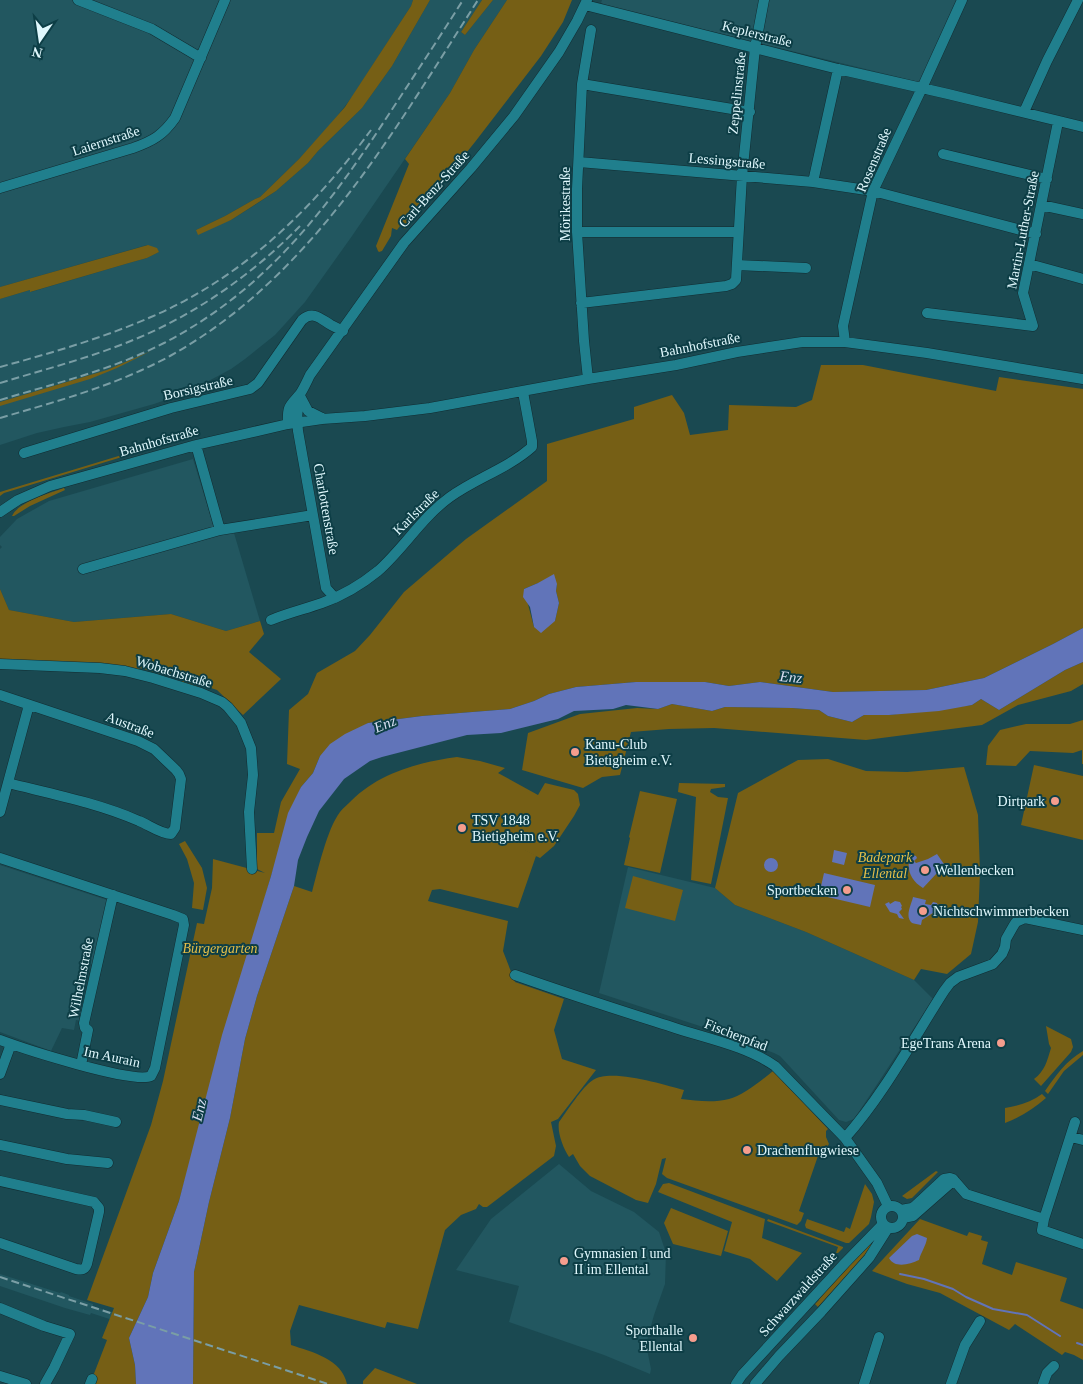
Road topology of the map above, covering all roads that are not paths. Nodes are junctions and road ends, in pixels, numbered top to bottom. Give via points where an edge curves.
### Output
1 (78, 0) edge
2 (225, 0) edge
3 (764, 0) edge
4 (962, 0) edge
5 (1078, 0) edge
6 (586, 2) edge
7 (591, 30) dead end
8 (755, 48) junction
9 (202, 58) junction
10 (838, 69) junction
11 (582, 84) junction
12 (922, 88) junction
13 (750, 112) junction
14 (1024, 112) junction
15 (1058, 122) junction
16 (1083, 127) edge
17 (943, 154) dead end
18 (579, 162) junction
19 (742, 176) junction
20 (1046, 179) junction
21 (812, 182) junction
22 (0, 188) edge
23 (873, 191) junction
24 (1041, 205) junction
25 (1083, 214) edge
26 (577, 232) junction
27 (738, 232) junction
28 (1036, 234) junction
29 (1029, 264) junction
30 (737, 265) junction
31 (806, 268) dead end
32 (1083, 279) edge
33 (581, 303) junction
34 (928, 313) dead end
35 (343, 331) junction
36 (845, 342) junction
37 (588, 379) junction
38 (1083, 379) edge
39 (522, 392) junction
40 (299, 395) junction
41 (322, 419) junction
42 (293, 423) junction
43 (196, 444) junction
44 (24, 453) dead end
45 (3, 508) edge
46 (313, 515) junction
47 (220, 530) junction
48 (83, 569) dead end
49 (335, 598) junction
50 (271, 620) dead end
51 (0, 664) edge
52 (0, 695) edge
53 (29, 705) junction
54 (8, 783) junction
55 (0, 812) edge
56 (0, 858) edge
57 (252, 869) dead end
58 (113, 895) junction
59 (1083, 930) edge
60 (515, 975) dead end
61 (0, 1040) edge
62 (11, 1044) junction
63 (81, 1065) junction
64 (0, 1074) edge
65 (0, 1100) edge
66 (116, 1122) dead end
67 (1074, 1122) dead end
68 (1071, 1137) junction
69 (845, 1138) junction
70 (1083, 1140) edge
71 (0, 1145) edge
72 (108, 1163) dead end
73 (0, 1181) edge
74 (888, 1206) junction
75 (902, 1214) junction
76 (1044, 1219) junction
77 (885, 1226) junction
78 (0, 1244) edge
79 (1083, 1244) edge
80 (0, 1308) edge
81 (980, 1321) dead end
82 (879, 1337) dead end
83 (1054, 1366) dead end
84 (0, 1376) edge
85 (26, 1384) edge
86 (45, 1384) edge
87 (736, 1384) edge
88 (755, 1384) edge
89 (864, 1384) edge
90 (951, 1384) edge
91 (1043, 1384) edge

1 - 9 street via 152,29
2 - 9 street, Laiernstraße
3 - 8 street, Zeppelinstraße
4 - 12 street, Rosenstraße
5 - 14 street
6 - 8 street, Keplerstraße
6 - 35 street, Carl-Benz-Straße via 559,52 514,116 404,242
7 - 11 street, Mörikestraße
8 - 10 street, Keplerstraße
8 - 13 street, Zeppelinstraße
9 - 22 street, Laiernstraße via 176,118 153,140
10 - 12 street, Keplerstraße
10 - 21 street
11 - 13 street
11 - 18 street, Mörikestraße
12 - 14 street, Keplerstraße
12 - 23 street, Rosenstraße
13 - 19 street, Zeppelinstraße
14 - 15 street, Keplerstraße
15 - 16 street, Keplerstraße
15 - 20 street, Martin-Luther-Straße
17 - 20 street
18 - 19 street, Lessingstraße
18 - 26 street, Mörikestraße
19 - 21 street, Lessingstraße
19 - 27 street, Zeppelinstraße
20 - 24 street, Martin-Luther-Straße
21 - 23 street, Lessingstraße
23 - 28 street, Lessingstraße
23 - 36 street, Rosenstraße via 844,326
24 - 25 street
24 - 28 street, Martin-Luther-Straße
26 - 27 street
26 - 33 street, Mörikestraße
27 - 30 street, Zeppelinstraße
28 - 29 street, Martin-Luther-Straße
29 - 32 street
29 - 34 street, Martin-Luther-Straße via 1023,293 1033,326
30 - 31 street
30 - 33 street, Zeppelinstraße via 736,280 726,286
33 - 37 street, Mörikestraße
35 - 40 street, Carl-Benz-Straße
35 - 44 street, Borsigstraße via 318,316 308,316 258,383 250,389 171,408
36 - 37 street, Bahnhofstraße via 802,342
36 - 38 street, Bahnhofstraße
37 - 39 street, Bahnhofstraße
39 - 41 street, Bahnhofstraße via 430,408
39 - 49 street, Karlstraße via 532,447 458,491 440,505 378,571
40 - 41 street via 306,409
40 - 42 street, Carl-Benz-Straße
41 - 42 street, Bahnhofstraße
42 - 43 street, Bahnhofstraße
42 - 46 street, Charlottenstraße
43 - 45 street, Bahnhofstraße via 50,486
43 - 47 street
46 - 47 street
46 - 49 street, Charlottenstraße via 326,588
47 - 48 street
49 - 50 street, Karlstraße
51 - 57 street, Wobachstraße via 125,671 222,702 241,723 252,748 254,775 249,812
52 - 53 street, Austraße
53 - 54 street
53 - 54 street, Austraße via 154,749 181,779 174,832 169,834 111,810
54 - 55 street
56 - 58 street
58 - 63 street, Wilhelmstraße via 84,1023 88,1030
58 - 63 street, Im Aurain via 183,919 184,929 154,1073 142,1078
59 - 69 street via 1025,918 1016,922 998,960 950,983 892,1075
60 - 69 street, Fischerpfad via 762,1057 780,1071
61 - 62 street, Im Aurain
62 - 63 street, Im Aurain
62 - 64 street
65 - 66 street
67 - 68 street
68 - 70 street
68 - 76 street
69 - 74 street, Fischerpfad via 877,1183
71 - 72 street via 67,1160
73 - 78 street via 94,1202 99,1208 86,1268 82,1270
74 - 75 street via 895,1206
74 - 77 street, Schwarzwaldstraße via 880,1216
75 - 76 street, Schwarzwaldstraße via 913,1216 949,1179 966,1194
75 - 77 street, Schwarzwaldstraße via 903,1222 898,1227
76 - 79 street via 1042,1230
77 - 87 street, Schwarzwaldstraße via 845,1263
77 - 88 street, Schwarzwaldstraße via 869,1258
80 - 86 street via 70,1334
81 - 90 street via 965,1345
82 - 89 street
83 - 91 street
84 - 85 street

